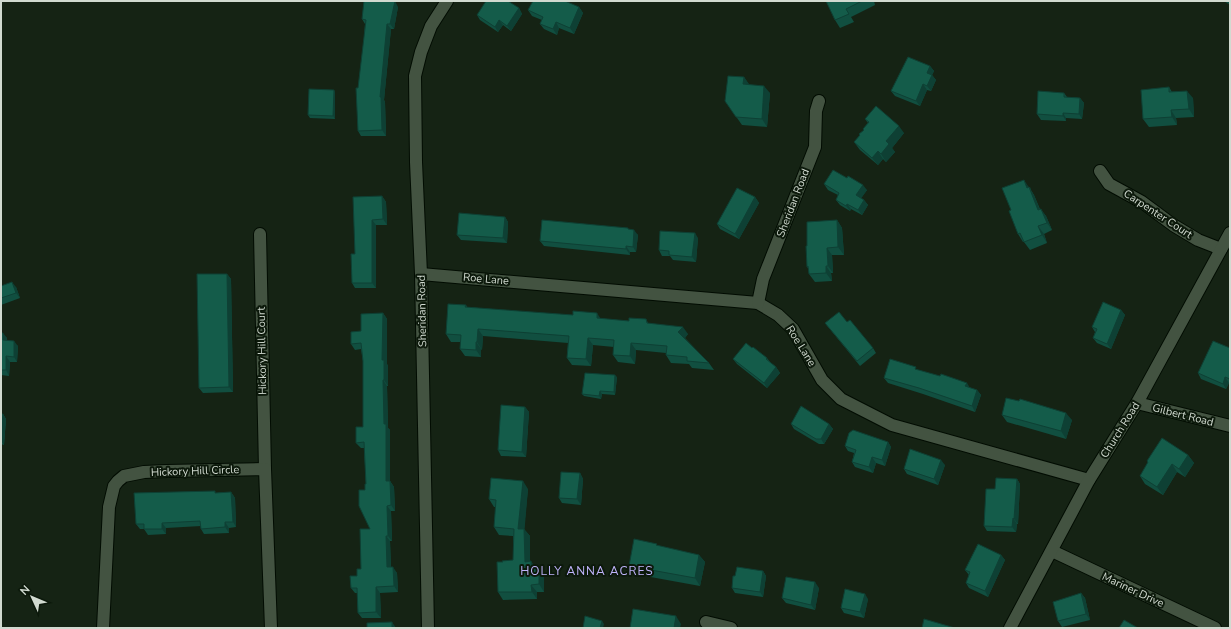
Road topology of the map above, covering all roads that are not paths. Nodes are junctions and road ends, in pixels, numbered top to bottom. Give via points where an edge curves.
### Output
1 (447, 1) edge
2 (819, 101) dead end
3 (1100, 171) dead end
4 (1230, 233) edge
5 (260, 234) dead end
6 (1221, 249) junction
7 (421, 274) junction
8 (758, 303) junction
9 (1137, 403) junction
10 (1230, 426) edge
11 (265, 469) junction
12 (1089, 480) junction
13 (1052, 551) junction
14 (706, 622) dead end
15 (103, 628) edge
16 (271, 628) edge
17 (428, 628) edge
18 (731, 628) edge
19 (1010, 628) edge
20 (1215, 628) edge

1 - 7 street, Sheridan Road via 431,26 415,76
2 - 8 street, Sheridan Road via 816,111 815,147 763,279
3 - 6 street, Carpenter Court via 1109,184 1142,202 1198,240
4 - 6 street, Church Road
5 - 11 street, Hickory Hill Court
6 - 9 street, Church Road
7 - 8 street, Roe Lane
7 - 17 street, Sheridan Road
8 - 12 street, Roe Lane via 778,315 793,329 822,380 842,399 892,424
9 - 10 street, Gilbert Road
9 - 12 street, Church Road
11 - 15 street, Hickory Hill Circle via 144,472 124,476 118,481 114,486 109,507
11 - 16 street
12 - 13 street, Church Road
13 - 19 street, Church Road
13 - 20 street, Mariner Drive
14 - 18 street

